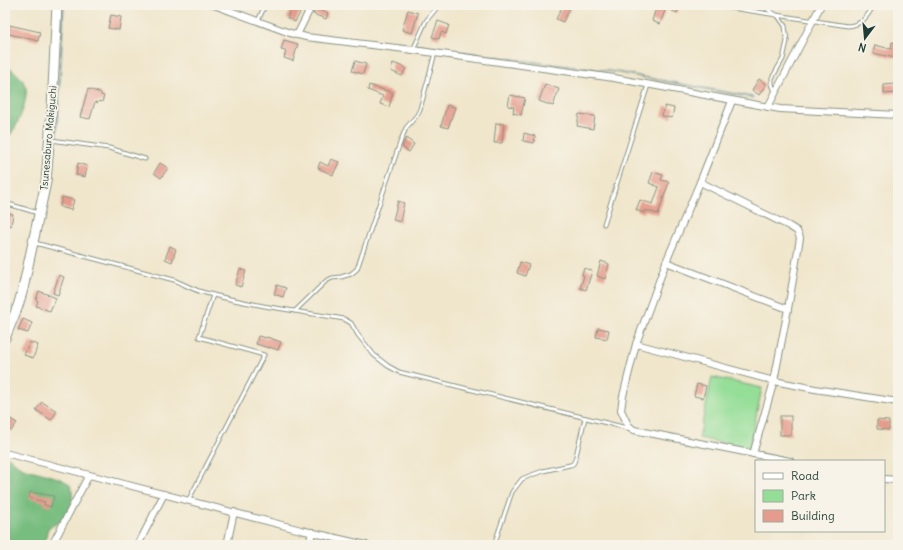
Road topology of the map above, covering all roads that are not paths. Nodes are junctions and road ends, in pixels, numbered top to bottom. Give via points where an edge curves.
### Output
1 (57, 5) edge
2 (214, 5) edge
3 (265, 5) edge
4 (312, 5) edge
5 (439, 5) edge
6 (712, 5) edge
7 (764, 5) edge
8 (821, 5) edge
9 (874, 5) edge
10 (778, 16) junction
11 (258, 21) junction
12 (812, 21) junction
13 (297, 35) junction
14 (413, 50) junction
15 (435, 53) junction
16 (648, 85) junction
17 (775, 92) junction
18 (732, 101) junction
19 (768, 107) junction
20 (898, 115) edge
21 (50, 140) junction
22 (145, 159) dead end
23 (700, 182) junction
24 (5, 203) edge
25 (39, 214) junction
26 (604, 224) dead end
27 (33, 243) junction
28 (666, 262) junction
29 (213, 295) junction
30 (788, 309) junction
31 (296, 311) junction
32 (7, 328) edge
33 (5, 338) edge
34 (636, 344) junction
35 (774, 381) junction
36 (898, 402) edge
37 (585, 418) junction
38 (634, 430) junction
39 (5, 453) edge
40 (753, 454) junction
41 (785, 460) edge
42 (89, 475) junction
43 (885, 479) edge
44 (898, 480) edge
45 (164, 494) junction
46 (188, 500) junction
47 (234, 512) junction
48 (312, 532) junction
49 (52, 545) edge
50 (138, 545) edge
51 (227, 545) edge
52 (309, 545) edge
53 (366, 545) edge
54 (494, 545) edge

1 - 21 street, Tsunesaburo Makiguchi
2 - 11 street
3 - 11 lane
4 - 13 street
5 - 14 lane via 426,21
6 - 10 lane
7 - 10 lane
8 - 12 street
9 - 12 lane via 861,23 855,26
10 - 12 lane
10 - 17 lane via 785,26 787,41 783,59 772,78
11 - 13 street
12 - 17 street
13 - 14 street
14 - 15 street
15 - 16 street
15 - 31 lane via 420,109 406,128 401,140 357,269 351,274 326,281
16 - 18 street
16 - 26 lane
17 - 19 street
18 - 19 street
18 - 23 street
19 - 20 street
21 - 22 lane via 109,148
21 - 25 street, Tsunesaburo Makiguchi via 46,182
23 - 28 street
23 - 30 street via 797,231 800,238
24 - 25 lane
25 - 27 street, Tsunesaburo Makiguchi
27 - 29 lane via 174,280
27 - 32 street, Tsunesaburo Makiguchi via 23,289
28 - 30 street
28 - 34 street
29 - 31 lane
29 - 46 lane via 199,337 264,355
30 - 35 street
31 - 37 lane via 344,319 351,323 374,355 399,372
32 - 33 street, Tsunesaburo Makiguchi
34 - 35 street
34 - 38 street via 621,410
35 - 36 street
35 - 40 street
37 - 38 lane
37 - 54 lane via 573,464 522,479 512,492
38 - 40 street
39 - 42 street
40 - 41 street
42 - 45 street
42 - 49 street
43 - 44 street
45 - 46 street
45 - 50 street
46 - 47 street
47 - 48 street
47 - 51 street
48 - 52 street
48 - 53 street

